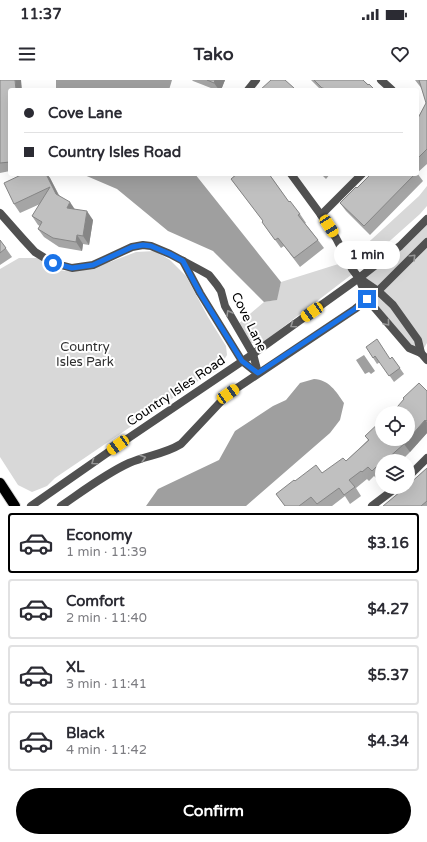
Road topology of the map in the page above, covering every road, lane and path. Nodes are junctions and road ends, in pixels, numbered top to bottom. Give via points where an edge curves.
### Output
1 (256, 80) edge
2 (381, 80) edge
3 (250, 88) edge
4 (390, 88) edge
5 (292, 176) edge
6 (360, 176) edge
7 (0, 213) edge
8 (321, 215) junction
9 (427, 219) edge
10 (427, 242) edge
11 (183, 261) junction
12 (359, 278) junction
13 (378, 291) junction
14 (367, 299) junction
15 (421, 353) junction
16 (252, 354) junction
17 (427, 360) edge
18 (242, 361) junction
19 (258, 373) junction
20 (427, 458) edge
21 (415, 470) edge
22 (0, 483) edge
23 (388, 494) edge
24 (15, 506) edge
25 (31, 506) edge
26 (62, 506) edge
27 (372, 506) edge

1 - 3 street
2 - 4 street
5 - 8 street
6 - 8 street
7 - 11 street, Cove Lane via 35,252 53,263 72,268 93,265 132,247 143,245 151,246
8 - 12 street
9 - 12 street, Country Isles Road via 400,246
13 -> 10 street
16 -> 11 street, Cove Lane via 225,306 218,285 209,275
11 - 18 street, Cove Lane
12 - 13 street
12 - 14 street
12 -> 16 street, Country Isles Road
13 - 14 street
13 - 15 street via 393,305 412,331 418,340
14 -> 15 street via 409,348
14 - 19 street
15 - 17 street
16 - 18 street, Country Isles Road
16 - 19 street, Cove Lane
18 - 19 street, Cove Lane
18 -> 25 street, Country Isles Road
26 -> 19 street via 116,469 177,447 228,394
20 - 21 street
22 - 24 main road
23 - 27 street

